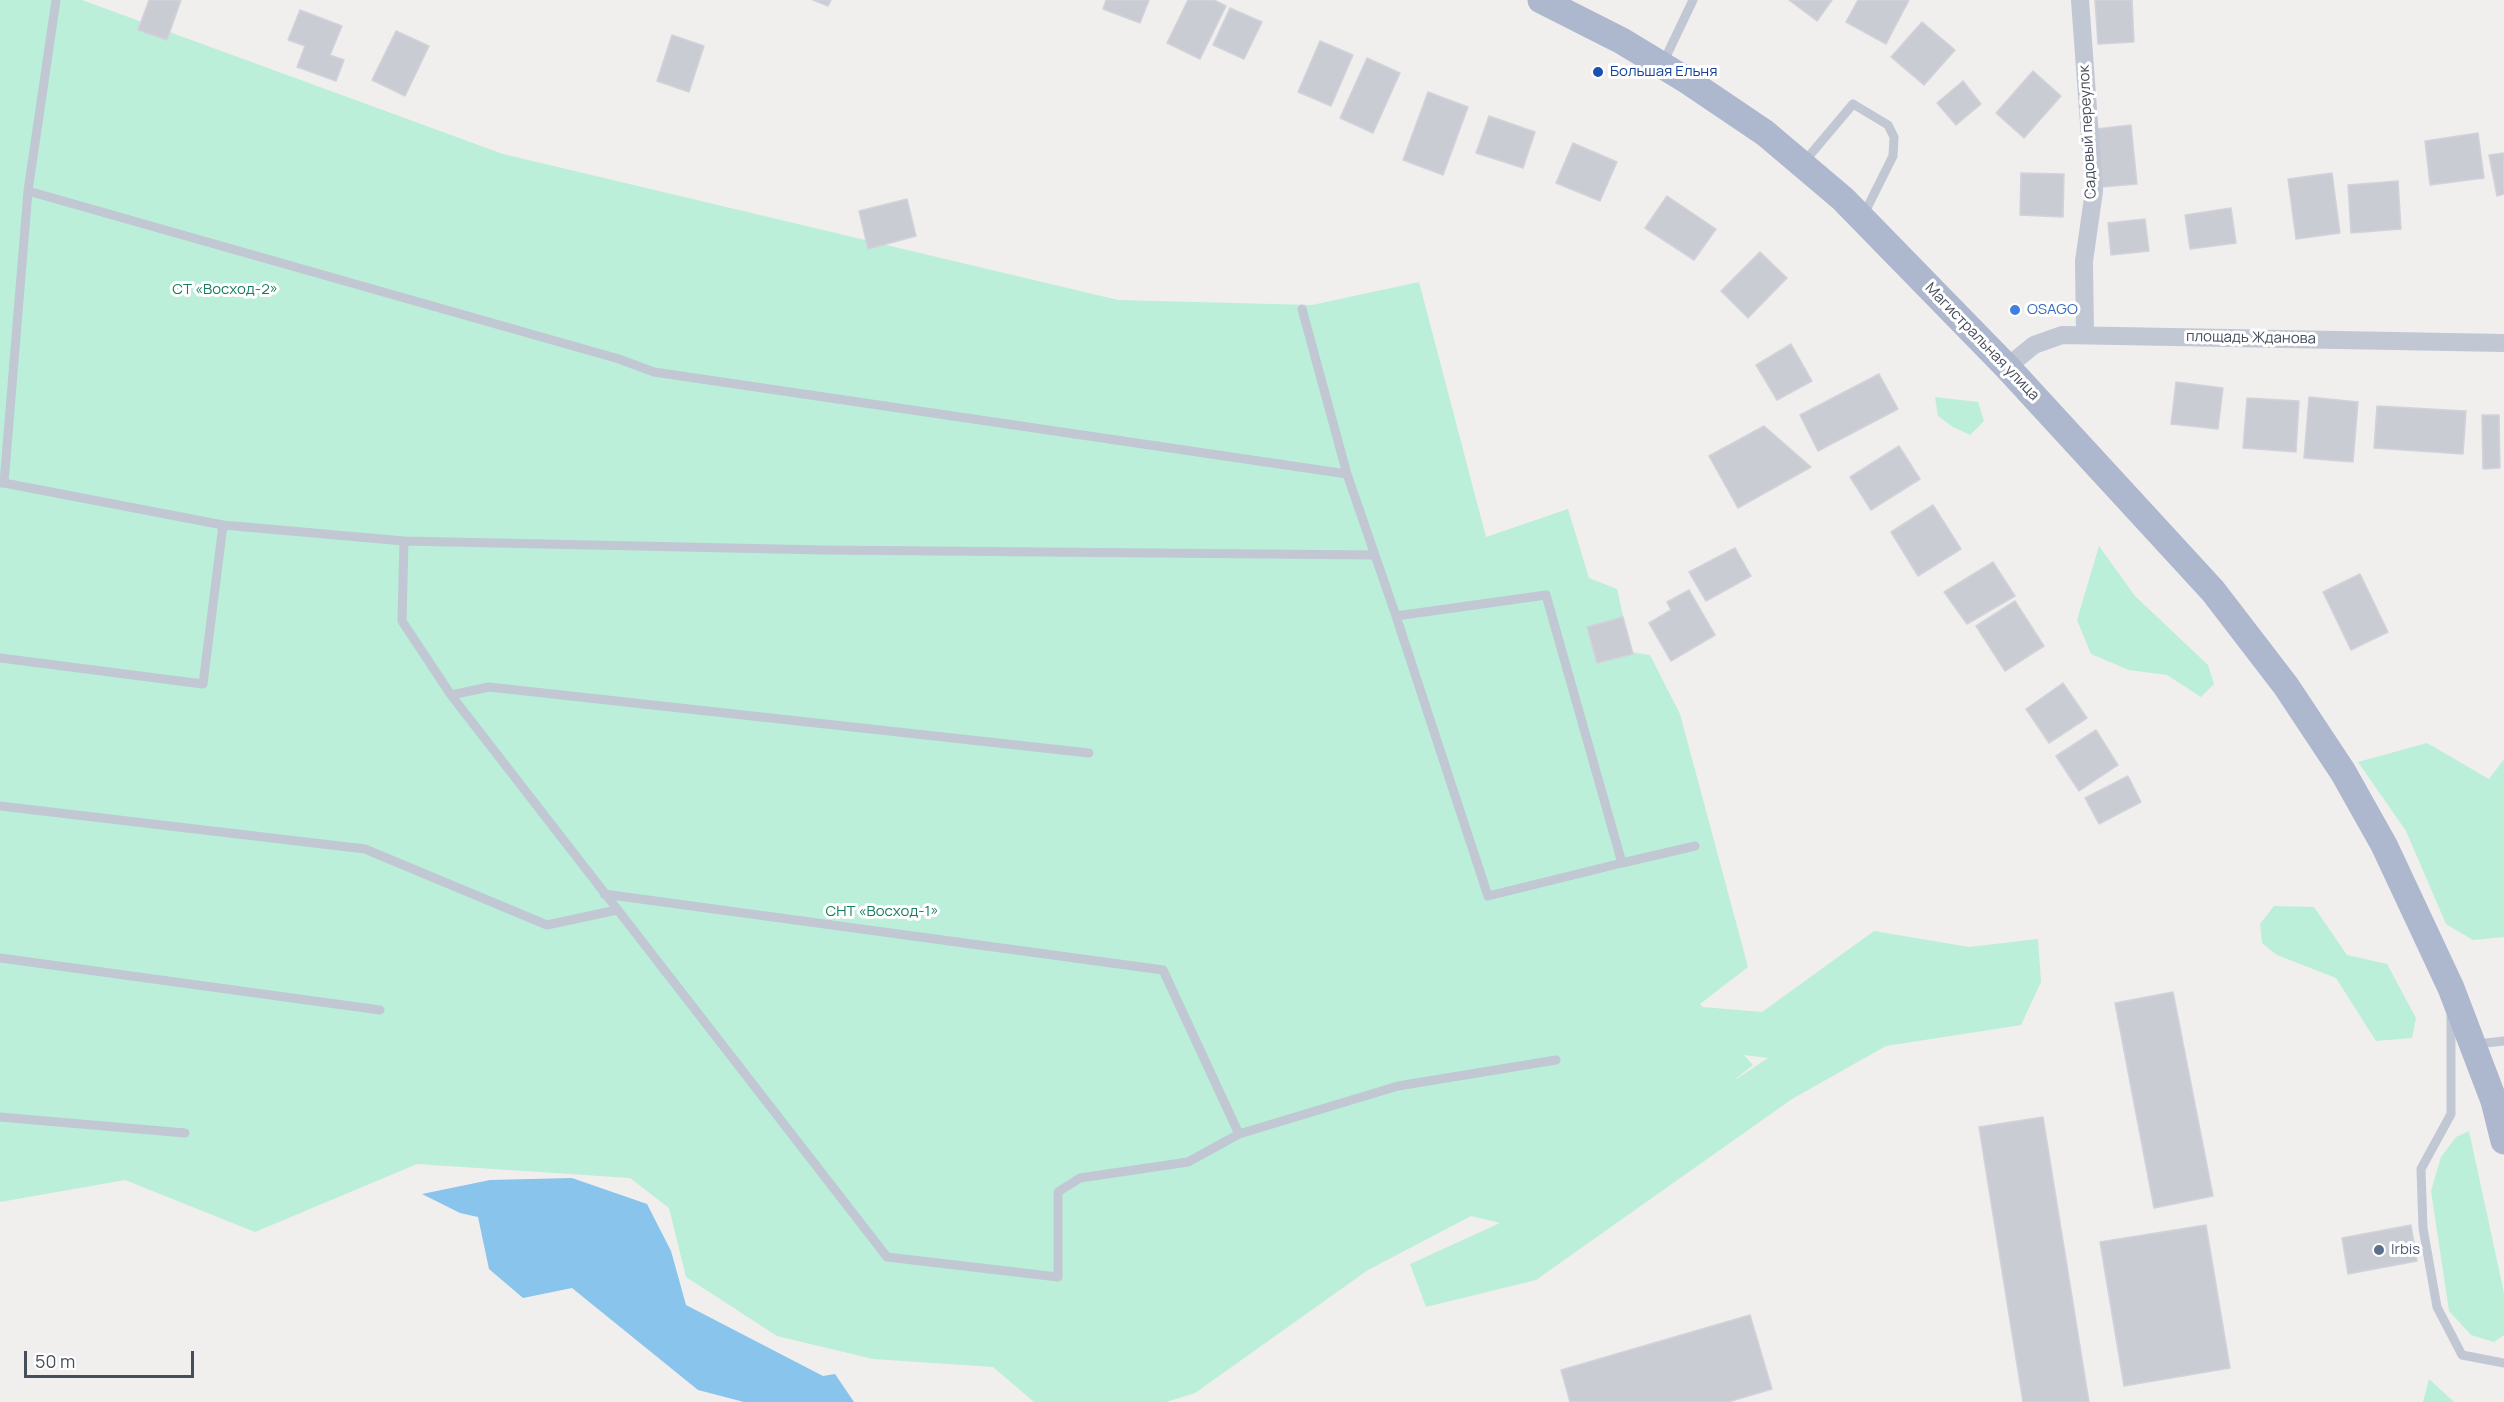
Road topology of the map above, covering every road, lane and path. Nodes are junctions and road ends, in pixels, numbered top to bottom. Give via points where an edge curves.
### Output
1 (57, 0) edge
2 (1541, 0) edge
3 (1693, 0) edge
4 (2080, 0) edge
5 (1662, 65) junction
6 (1802, 164) junction
7 (28, 191) junction
8 (1862, 218) junction
9 (1302, 309) dead end
10 (2085, 335) junction
11 (2504, 343) edge
12 (2007, 367) junction
13 (1347, 474) junction
14 (2, 483) edge
15 (223, 525) junction
16 (404, 541) junction
17 (1375, 555) junction
18 (1396, 616) junction
19 (0, 658) edge
20 (451, 695) junction
21 (1089, 753) dead end
22 (0, 806) edge
23 (1695, 846) dead end
24 (1622, 863) junction
25 (604, 894) junction
26 (617, 910) junction
27 (0, 958) edge
28 (2451, 988) junction
29 (380, 1010) dead end
30 (2504, 1041) edge
31 (2473, 1044) junction
32 (1556, 1060) dead end
33 (0, 1118) edge
34 (185, 1133) dead end
35 (1239, 1134) junction
36 (2504, 1142) edge
37 (2504, 1363) edge

1 - 7 lane
2 - 5 main road, Магистральная улица via 1570,10
3 - 5 lane
4 - 10 street, Садовый переулок via 2094,191 2084,261
5 - 6 main road, Магистральная улица via 1765,133
6 - 8 main road, Магистральная улица
6 - 8 lane via 1853,104 1887,125 1894,137 1893,156
7 - 13 lane via 654,372
7 - 14 lane
8 - 12 main road, Магистральная улица
9 - 13 lane
10 - 11 street, площадь Жданова
10 - 12 street, площадь Жданова via 2061,335 2034,345
12 - 28 main road, Магистральная улица via 2213,591 2286,686 2343,772 2384,845
13 - 17 lane
14 - 15 lane
15 - 16 lane
15 - 19 lane via 202,684
16 - 17 lane
16 - 20 lane via 402,621
17 - 18 lane
18 - 24 lane via 1546,595
18 - 24 lane via 1488,896
20 - 21 lane via 489,687
20 - 25 lane
22 - 26 lane via 365,849 547,925
23 - 24 lane
25 - 26 lane
25 - 35 lane via 1163,970
26 - 35 lane via 887,1257 1058,1277 1058,1192 1080,1178 1188,1162
27 - 29 lane
28 - 31 main road, Магистральная улица
28 - 37 lane via 2451,1114 2421,1169 2423,1228 2437,1307 2462,1355
30 - 31 lane
31 - 36 main road, Магистральная улица
32 - 35 lane via 1398,1086
33 - 34 lane

